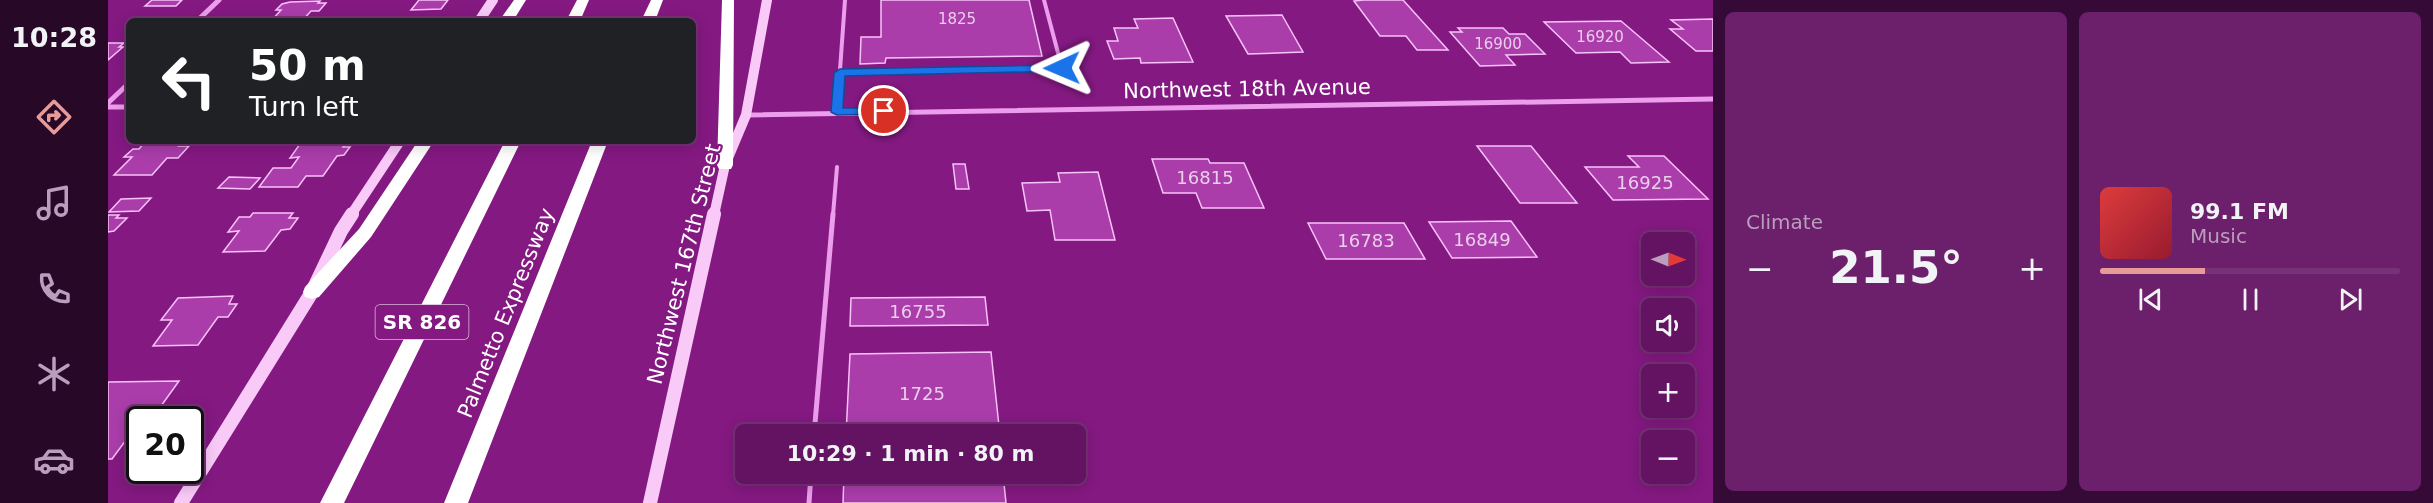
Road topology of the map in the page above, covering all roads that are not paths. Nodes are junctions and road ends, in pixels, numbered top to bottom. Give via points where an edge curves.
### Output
1 (219, 0) edge
2 (493, 0) edge
3 (520, 0) edge
4 (583, 0) edge
5 (657, 0) edge
6 (728, 0) edge
7 (767, 0) edge
8 (845, 0) edge
9 (1044, 0) edge
10 (199, 18) edge
11 (481, 18) edge
12 (508, 18) edge
13 (574, 18) edge
14 (649, 18) edge
15 (840, 73) junction
16 (126, 86) edge
17 (1713, 99) edge
18 (108, 103) edge
19 (108, 107) edge
20 (126, 107) edge
21 (837, 112) junction
22 (746, 115) junction
23 (398, 144) edge
24 (424, 144) edge
25 (512, 144) edge
26 (599, 144) edge
27 (725, 165) junction
28 (837, 166) dead end
29 (312, 292) junction
30 (815, 424) edge
31 (810, 484) edge
32 (181, 503) edge
33 (332, 503) edge
34 (456, 503) edge
35 (650, 503) edge
36 (808, 503) edge

1 - 10 street
2 - 11 street
3 - 12 highway
4 - 13 highway
5 - 14 highway
6 - 27 highway
7 - 22 street, Northwest 167th Street
8 - 15 lane
9 - 15 lane via 1062,68
15 - 21 lane
16 - 18 street
17 - 21 street, Northwest 18th Avenue
19 - 20 street
21 - 22 street, Northwest 18th Avenue
22 - 27 street, Northwest 167th Street
23 - 29 street via 341,231
24 - 29 highway via 365,233
25 - 33 highway, SR 826
26 - 34 highway, Palmetto Expressway
27 - 35 street, Northwest 167th Street
28 - 30 lane
29 - 32 street
31 - 36 lane

